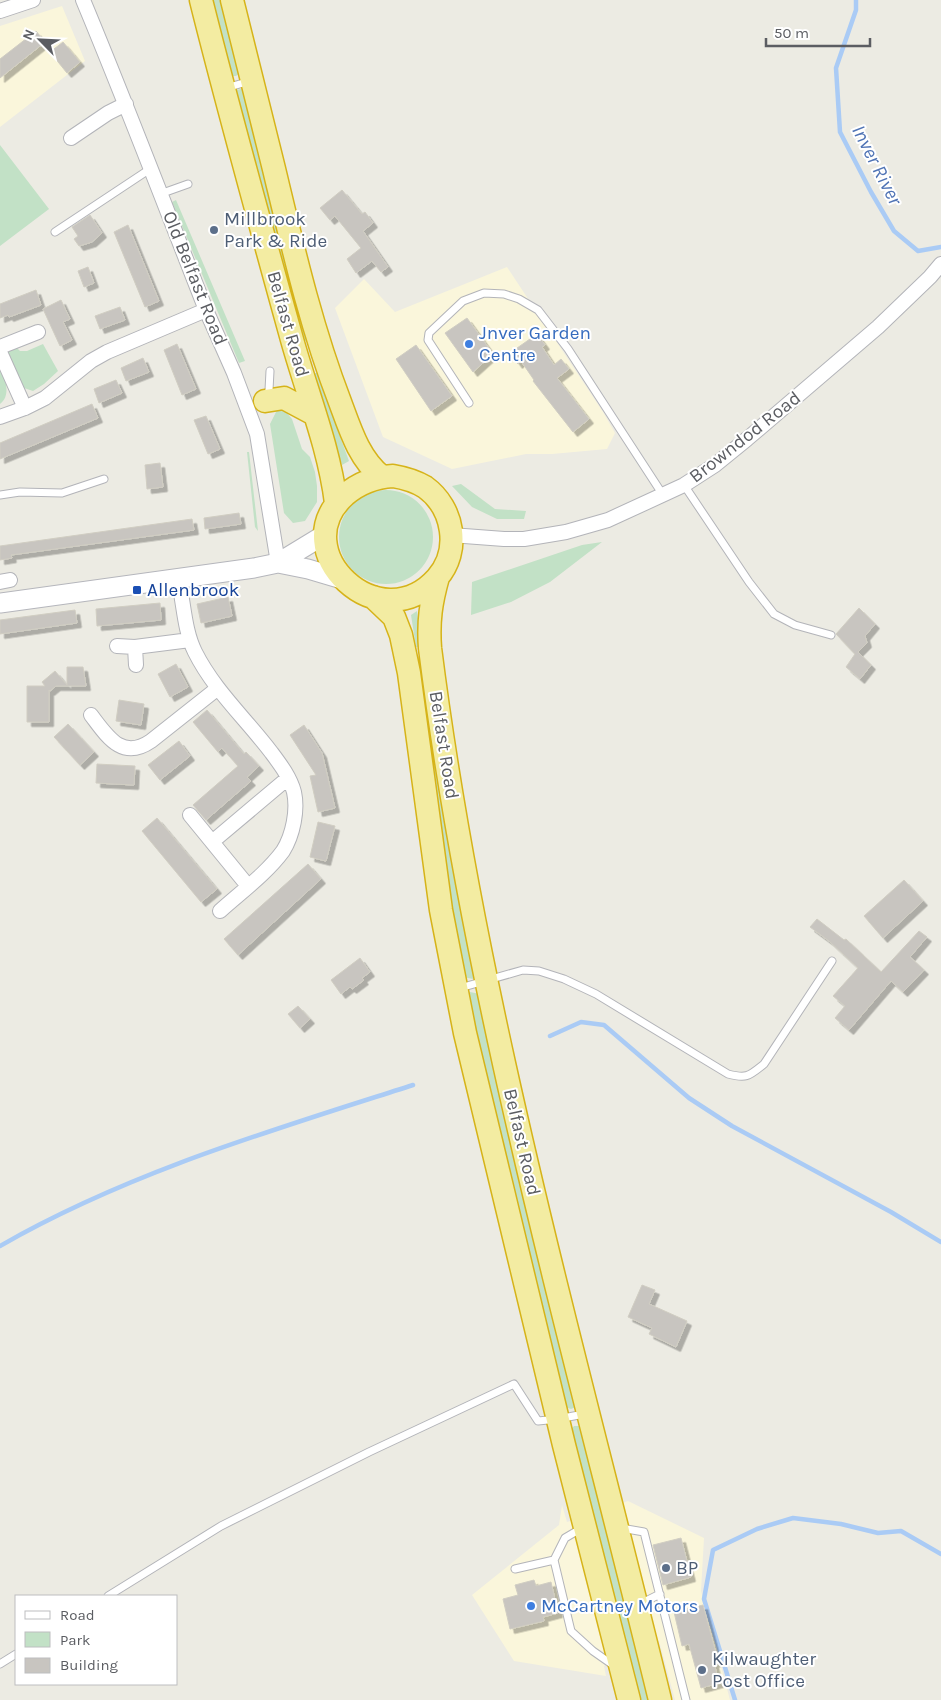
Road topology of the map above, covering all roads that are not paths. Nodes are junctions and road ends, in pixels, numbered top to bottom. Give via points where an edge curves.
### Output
1 (33, 0) edge
2 (83, 0) edge
3 (201, 0) edge
4 (232, 0) edge
5 (0, 11) edge
6 (252, 80) junction
7 (224, 88) junction
8 (126, 104) junction
9 (71, 138) dead end
10 (150, 169) junction
11 (188, 184) dead end
12 (160, 194) junction
13 (55, 232) dead end
14 (939, 267) edge
15 (206, 310) junction
16 (38, 332) dead end
17 (0, 347) edge
18 (0, 352) edge
19 (270, 371) dead end
20 (469, 403) dead end
21 (256, 404) junction
22 (25, 408) junction
23 (314, 414) junction
24 (0, 417) edge
25 (382, 477) junction
26 (104, 479) dead end
27 (684, 485) junction
28 (663, 495) junction
29 (0, 496) edge
30 (336, 503) junction
31 (324, 535) junction
32 (451, 535) junction
33 (278, 563) junction
34 (438, 577) junction
35 (178, 578) junction
36 (345, 580) junction
37 (373, 597) junction
38 (0, 603) edge
39 (831, 635) dead end
40 (190, 640) junction
41 (117, 646) dead end
42 (136, 647) junction
43 (136, 665) dead end
44 (218, 688) junction
45 (91, 715) dead end
46 (288, 778) junction
47 (190, 815) dead end
48 (212, 842) junction
49 (248, 886) junction
50 (220, 911) dead end
51 (832, 961) dead end
52 (486, 982) junction
53 (456, 989) junction
54 (587, 1413) junction
55 (558, 1419) junction
56 (585, 1526) junction
57 (616, 1527) junction
58 (554, 1560) junction
59 (515, 1569) dead end
60 (660, 1594) junction
61 (110, 1595) edge
62 (636, 1606) junction
63 (15, 1655) edge
64 (0, 1664) edge
65 (622, 1671) junction
66 (629, 1700) edge
67 (660, 1700) edge
68 (686, 1700) edge

1 - 5 street
2 - 8 street, Old Belfast Road
3 - 7 highway, Belfast Road
4 - 6 highway, Belfast Road
6 - 7 lane
6 - 25 highway, Belfast Road via 306,298 330,378 364,459
7 - 23 highway, Belfast Road
8 - 9 street
8 - 10 street, Old Belfast Road
10 - 12 street, Old Belfast Road
10 - 13 lane
11 - 12 lane
12 - 15 street, Old Belfast Road
14 - 27 street, Browndod Road via 878,327 747,439 715,466
15 - 21 street, Old Belfast Road
15 - 22 street via 107,352 45,398
16 - 17 street
18 - 22 street
19 - 21 lane via 269,390
20 - 28 lane via 428,340 429,333 463,301 484,293 519,299 538,310 568,349
21 - 23 highway via 284,398
21 - 33 street, Old Belfast Road via 257,434
22 - 24 street
23 - 30 highway, Belfast Road via 329,460
25 - 30 highway via 365,482
25 - 32 highway via 404,478 434,494 446,513
26 - 29 lane via 62,493 20,492
27 - 28 street, Browndod Road
27 - 39 lane via 774,614 795,626
28 - 32 street, Browndod Road via 608,520 550,536 504,539
30 - 31 highway
31 - 33 main road
31 - 36 highway via 328,554
32 - 34 highway via 446,564
33 - 35 main road
33 - 36 main road
34 - 37 highway via 425,589 408,597 391,600
34 - 52 highway, Belfast Road via 430,607 430,648 451,789
35 - 38 main road
35 - 40 street
36 - 37 highway via 358,591
37 - 53 highway, Belfast Road via 394,617 401,635 441,910
40 - 42 street
40 - 44 street
41 - 42 street
42 - 43 street
44 - 45 street via 151,741 139,746 124,747 114,743
44 - 46 street
46 - 48 street
46 - 49 street via 295,800 286,846
47 - 48 street
48 - 49 street
49 - 50 street
51 - 52 lane via 764,1064 742,1078 728,1074 604,998 564,979 523,970
52 - 53 lane
52 - 54 highway, Belfast Road via 539,1220
53 - 55 highway, Belfast Road
54 - 55 lane
54 - 57 highway, Belfast Road
55 - 56 highway, Belfast Road
55 - 61 lane via 538,1421 514,1384 221,1526
56 - 58 lane via 565,1538
56 - 65 highway, Belfast Road
57 - 60 lane via 644,1532
57 - 62 highway, Belfast Road
58 - 59 lane
58 - 65 lane via 571,1631
60 - 62 lane
60 - 68 lane
62 - 67 highway, Belfast Road
63 - 64 lane
65 - 66 highway, Belfast Road

